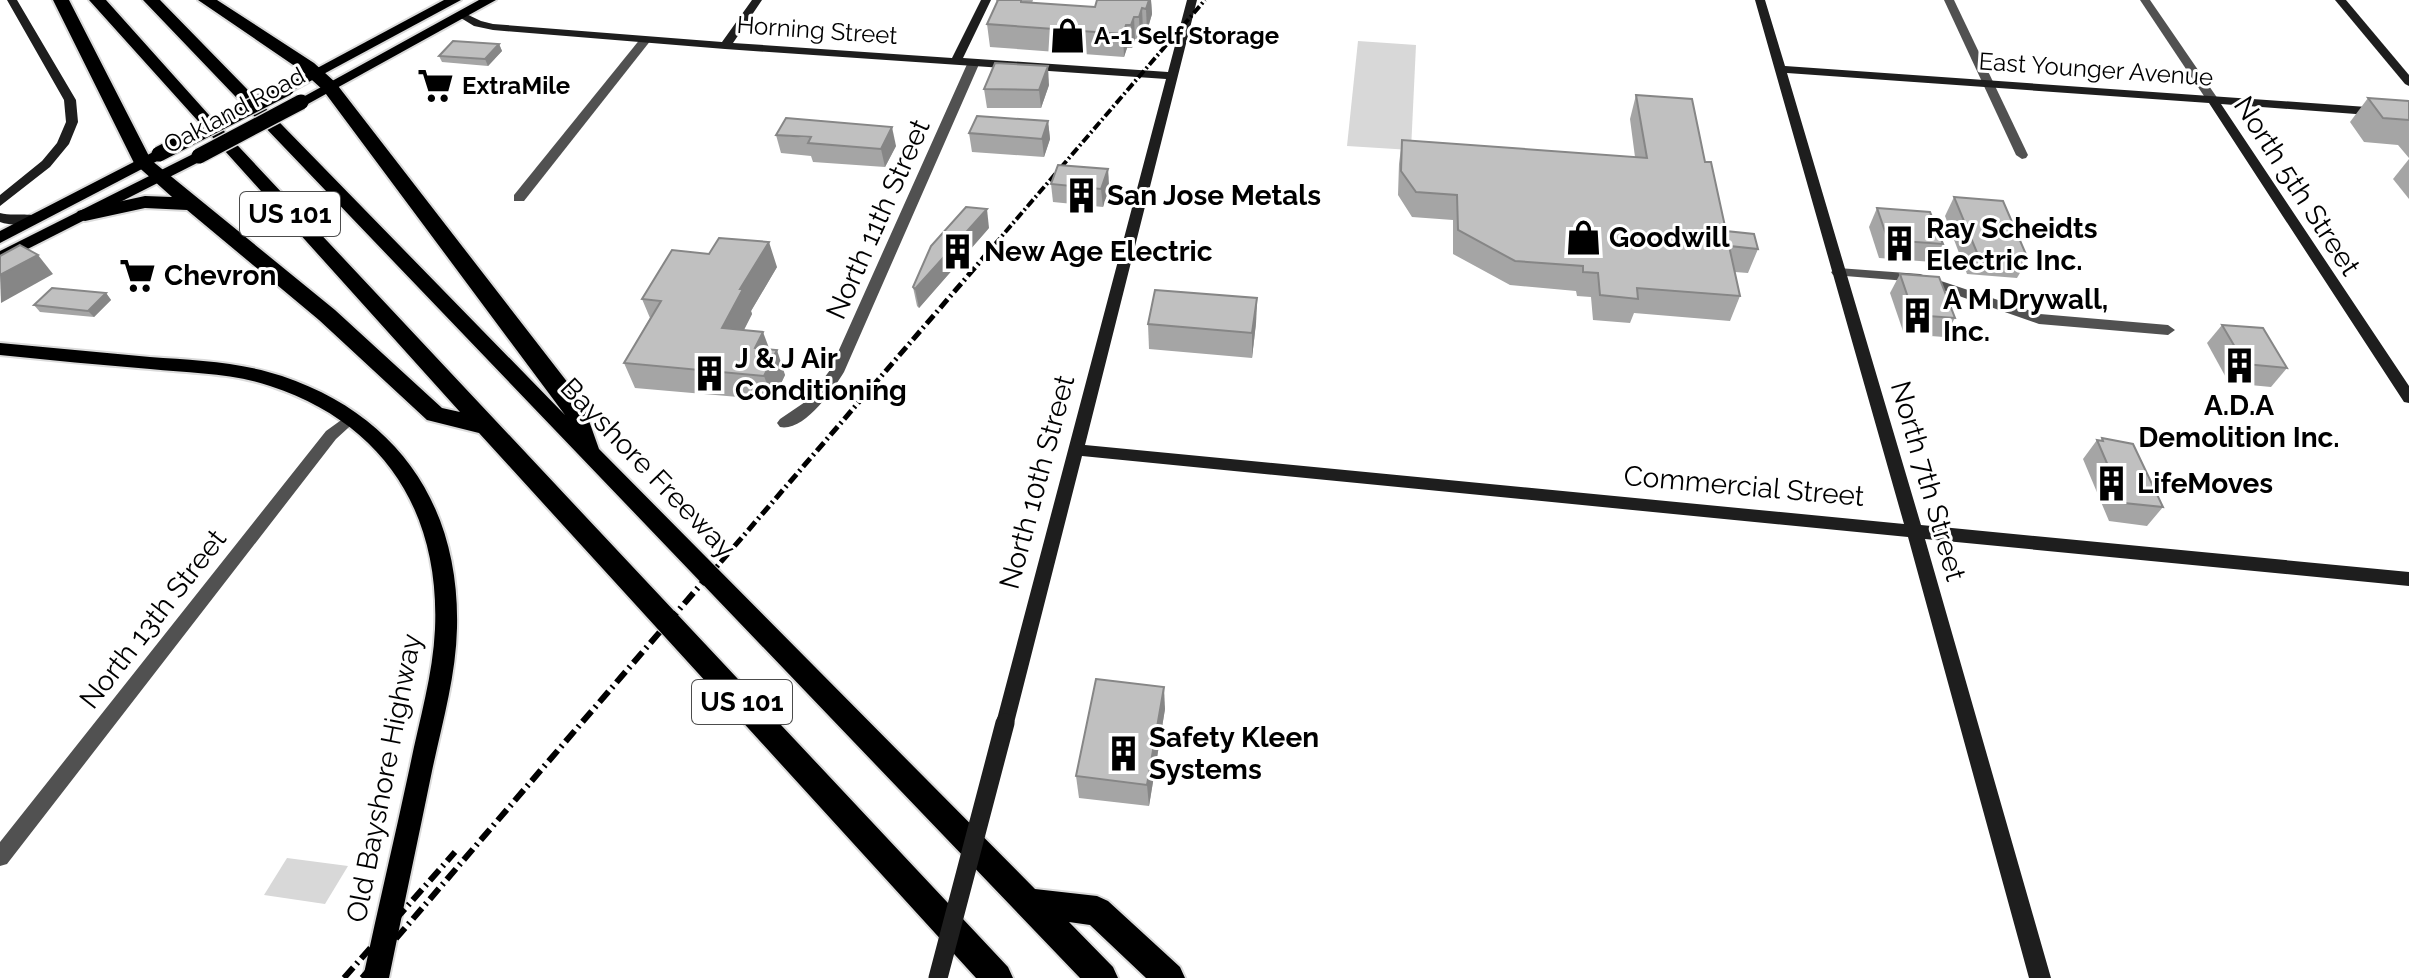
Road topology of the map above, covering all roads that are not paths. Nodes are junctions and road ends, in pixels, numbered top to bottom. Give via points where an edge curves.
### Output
1 (12, 0) edge
2 (61, 0) edge
3 (97, 0) edge
4 (151, 0) edge
5 (206, 0) edge
6 (454, 0) edge
7 (489, 0) edge
8 (757, 0) edge
9 (986, 0) edge
10 (1192, 0) edge
11 (1760, 0) edge
12 (1949, 0) edge
13 (2145, 0) edge
14 (2340, 0) edge
15 (462, 15) junction
16 (645, 40) junction
17 (725, 46) junction
18 (956, 61) junction
19 (974, 62) junction
20 (1780, 69) junction
21 (1172, 76) junction
22 (323, 80) junction
23 (2409, 82) edge
24 (1988, 84) junction
25 (2212, 99) junction
26 (2409, 114) edge
27 (2022, 155) dead end
28 (151, 158) junction
29 (167, 172) junction
30 (519, 198) dead end
31 (0, 202) edge
32 (193, 204) junction
33 (85, 215) junction
34 (0, 217) edge
35 (35, 219) junction
36 (0, 238) edge
37 (0, 258) edge
38 (1838, 272) junction
39 (2168, 330) dead end
40 (0, 349) edge
41 (2409, 398) edge
42 (351, 418) junction
43 (785, 423) dead end
44 (486, 426) junction
45 (1074, 450) junction
46 (588, 453) junction
47 (1914, 530) junction
48 (2409, 579) edge
49 (0, 857) edge
50 (1026, 902) junction
51 (376, 978) edge
52 (938, 978) edge
53 (997, 978) edge
54 (1102, 978) edge
55 (1169, 978) edge
56 (2040, 978) edge

1 - 31 street via 70,100 72,122 46,164
2 - 28 highway
3 - 44 highway, US 101
4 - 46 highway, Bayshore Freeway / US 101
5 - 22 highway
6 - 22 main road, Oakland Road
7 - 15 main road, Oakland Road
8 - 17 street
9 - 18 street
10 - 21 street, North 10th Street
11 - 20 street, North 7th Street
12 - 24 street
13 - 25 street, North 5th Street
14 - 23 street
15 - 16 street, Horning Street via 493,27
15 - 22 main road, Oakland Road
16 - 17 street, Horning Street
16 - 30 street
17 - 18 street, Horning Street
18 - 19 street, Horning Street
19 - 21 street, Horning Street
19 - 43 street, North 11th Street via 837,372 813,404
20 - 24 street, East Younger Avenue
20 - 38 street, North 7th Street
21 - 45 street, North 10th Street
22 - 28 main road, Oakland Road, bridge via 287,88
22 - 29 main road, Oakland Road, bridge via 301,102
22 - 46 highway via 574,407
24 - 25 street, East Younger Avenue
24 - 27 street
25 - 26 street, East Younger Avenue
25 - 41 street, North 5th Street
28 - 29 highway
28 - 35 main road, Oakland Road
29 - 32 highway
29 - 33 main road, Oakland Road
32 - 33 highway via 145,202
32 - 44 highway via 435,414
33 - 37 main road, Oakland Road
34 - 35 street
35 - 36 main road, Oakland Road
38 - 39 street via 1920,278 2039,319
38 - 47 street, North 7th Street
40 - 42 main road, Old Bayshore Highway via 224,370 275,381
42 - 49 street, North 13th Street via 331,435
42 - 51 main road, Old Bayshore Highway via 413,479 442,551 446,612 437,693
44 - 53 highway, US 101
45 - 47 street, Commercial Street
45 - 52 street, North 10th Street, bridge
46 - 50 highway, Bayshore Freeway / US 101
47 - 48 street, Commercial Street
47 - 56 street, North 7th Street
50 - 54 highway, Bayshore Freeway / US 101
50 - 55 highway via 1097,911

